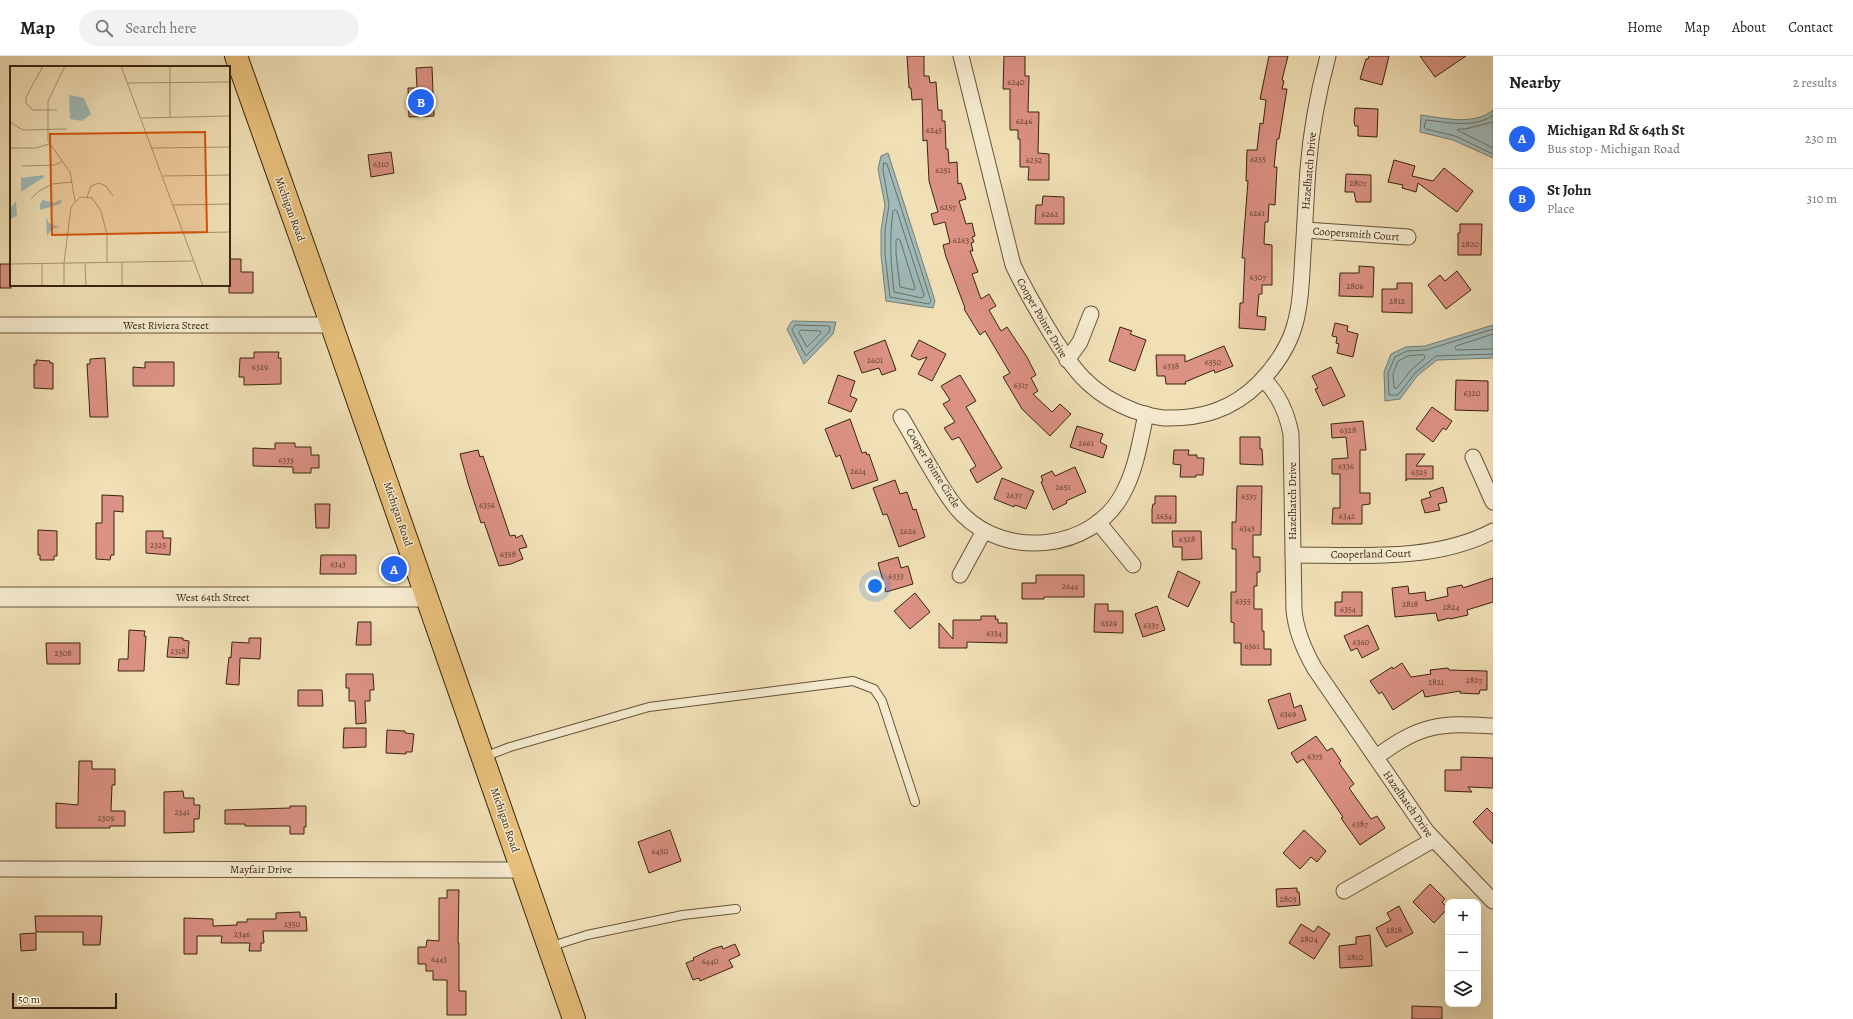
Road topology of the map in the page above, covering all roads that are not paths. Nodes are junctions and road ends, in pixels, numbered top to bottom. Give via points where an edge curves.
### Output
1 (236, 56) edge
2 (961, 56) edge
3 (1328, 56) edge
4 (1305, 230) junction
5 (1408, 237) dead end
6 (1091, 314) dead end
7 (0, 325) edge
8 (332, 325) junction
9 (1067, 360) junction
10 (1263, 379) junction
11 (1146, 414) junction
12 (901, 417) dead end
13 (1474, 457) dead end
14 (1493, 502) edge
15 (1098, 522) junction
16 (984, 531) junction
17 (1493, 531) edge
18 (1293, 555) junction
19 (1133, 565) dead end
20 (960, 575) dead end
21 (0, 597) edge
22 (427, 597) junction
23 (1493, 726) edge
24 (1376, 757) junction
25 (483, 758) junction
26 (915, 802) dead end
27 (1433, 840) junction
28 (0, 869) edge
29 (522, 870) junction
30 (1344, 891) dead end
31 (1493, 901) edge
32 (736, 909) dead end
33 (549, 947) junction
34 (574, 1019) edge

1 - 8 main road, Michigan Road
2 - 9 street, Cooper Pointe Drive via 1013,265 1021,284
3 - 4 street, Hazelhatch Drive via 1311,136
4 - 5 street, Coopersmith Court
4 - 10 street, Hazelhatch Drive via 1301,301 1297,321 1284,352
6 - 9 street via 1080,342
7 - 8 street, West Riviera Street
8 - 22 main road, Michigan Road
9 - 11 street, Cooper Pointe Drive via 1084,381 1104,397
10 - 11 street, Cooper Pointe Drive via 1233,404 1204,416 1159,418
10 - 18 street, Hazelhatch Drive via 1283,407 1291,434
11 - 15 street, Cooper Pointe Circle via 1132,475 1116,504
12 - 16 street, Cooper Pointe Circle via 952,503
13 - 14 street
15 - 16 street, Cooper Pointe Circle via 1082,533 1043,544 1003,539
15 - 19 street
16 - 20 street
17 - 18 street, Cooperland Court via 1453,546 1415,553 1383,556
18 - 24 street, Hazelhatch Drive via 1294,610 1300,639 1315,669
21 - 22 street, West 64th Street
22 - 25 main road, Michigan Road
23 - 24 street via 1447,725 1430,728 1403,739
24 - 27 street, Hazelhatch Drive
25 - 26 lane via 510,747 650,708 853,681 874,689 882,701
25 - 29 main road, Michigan Road
27 - 30 street
27 - 31 street, Hazelhatch Drive
28 - 29 street, Mayfair Drive
29 - 33 main road, Michigan Road
32 - 33 lane via 683,915 587,935
33 - 34 main road, Michigan Road

